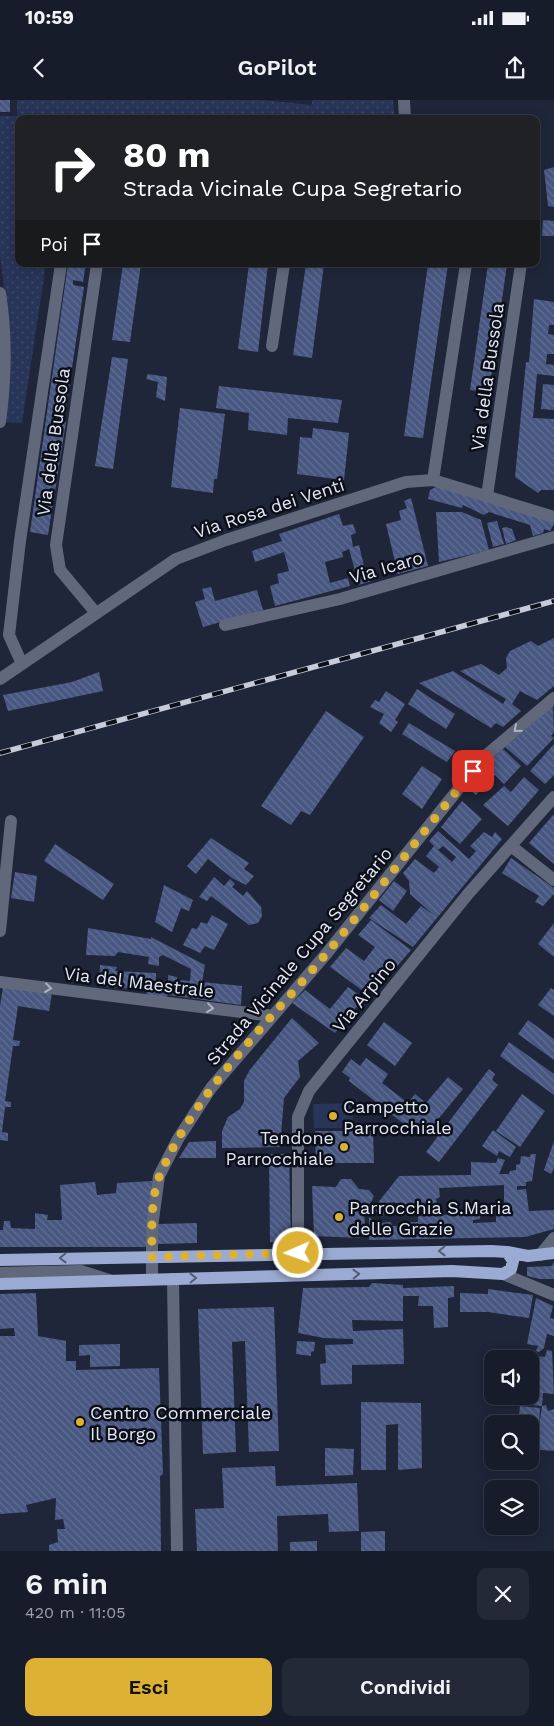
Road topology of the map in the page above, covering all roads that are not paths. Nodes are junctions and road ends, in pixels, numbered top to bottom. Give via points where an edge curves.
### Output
1 (404, 100) edge
2 (405, 115) edge
3 (61, 267) edge
4 (98, 267) edge
5 (284, 267) edge
6 (466, 267) edge
7 (521, 267) edge
8 (0, 293) edge
9 (272, 346) dead end
10 (0, 422) edge
11 (433, 480) junction
12 (487, 496) junction
13 (554, 517) edge
14 (554, 537) edge
15 (96, 613) junction
16 (225, 625) dead end
17 (22, 664) junction
18 (0, 679) edge
19 (554, 698) edge
20 (554, 797) edge
21 (10, 821) dead end
22 (511, 846) junction
23 (554, 880) edge
24 (0, 932) edge
25 (0, 982) edge
26 (273, 1016) junction
27 (554, 1238) edge
28 (462, 1251) junction
29 (490, 1251) junction
30 (508, 1252) junction
31 (298, 1253) junction
32 (554, 1254) edge
33 (534, 1255) junction
34 (152, 1257) junction
35 (112, 1258) junction
36 (0, 1260) edge
37 (509, 1270) junction
38 (81, 1271) junction
39 (452, 1271) junction
40 (487, 1272) junction
41 (0, 1273) edge
42 (152, 1279) junction
43 (172, 1279) junction
44 (109, 1280) junction
45 (0, 1284) edge
46 (554, 1295) edge
47 (177, 1551) edge

1 - 2 street
3 - 17 street via 20,541 10,635
4 - 15 street, Via della Bussola via 56,545 60,570
5 - 9 street
6 - 11 street
7 - 12 street, Via della Bussola
8 - 10 street via 6,327 5,384
11 - 12 street, Via Rosa dei Venti
11 - 15 street, Via Rosa dei Venti via 406,482 176,558
12 - 13 street, Via Rosa dei Venti
14 - 16 street, Via Icaro via 340,599
15 - 17 street, Via Rosa dei Venti
17 - 18 street, Via Rosa dei Venti
19 -> 26 street, Strada Vicinale Cupa Segretario via 484,758
20 - 22 street, Via Arpino
21 - 24 street
22 - 23 street
22 - 31 street, Via Arpino via 468,894 309,1090 298,1117
25 -> 26 street, Via del Maestrale
26 - 34 street, Strada Vicinale Cupa Segretario via 211,1088 159,1176 152,1227
27 - 33 street
28 - 29 main road
28 -> 31 main road
28 - 39 main road via 466,1261
29 - 30 main road
29 - 40 main road via 481,1259
30 - 33 main road
30 - 37 main road via 512,1256
31 - 34 main road
32 - 33 main road
33 - 37 main road
34 - 35 main road
34 - 42 street, Strada Vicinale Cupa Segretario
35 -> 36 main road
35 - 38 street
37 - 40 main road
37 - 46 street via 526,1285
38 - 41 street
38 - 44 street
39 - 40 main road
43 -> 39 main road
42 - 43 main road
42 - 44 main road
43 - 47 street
44 - 45 main road

